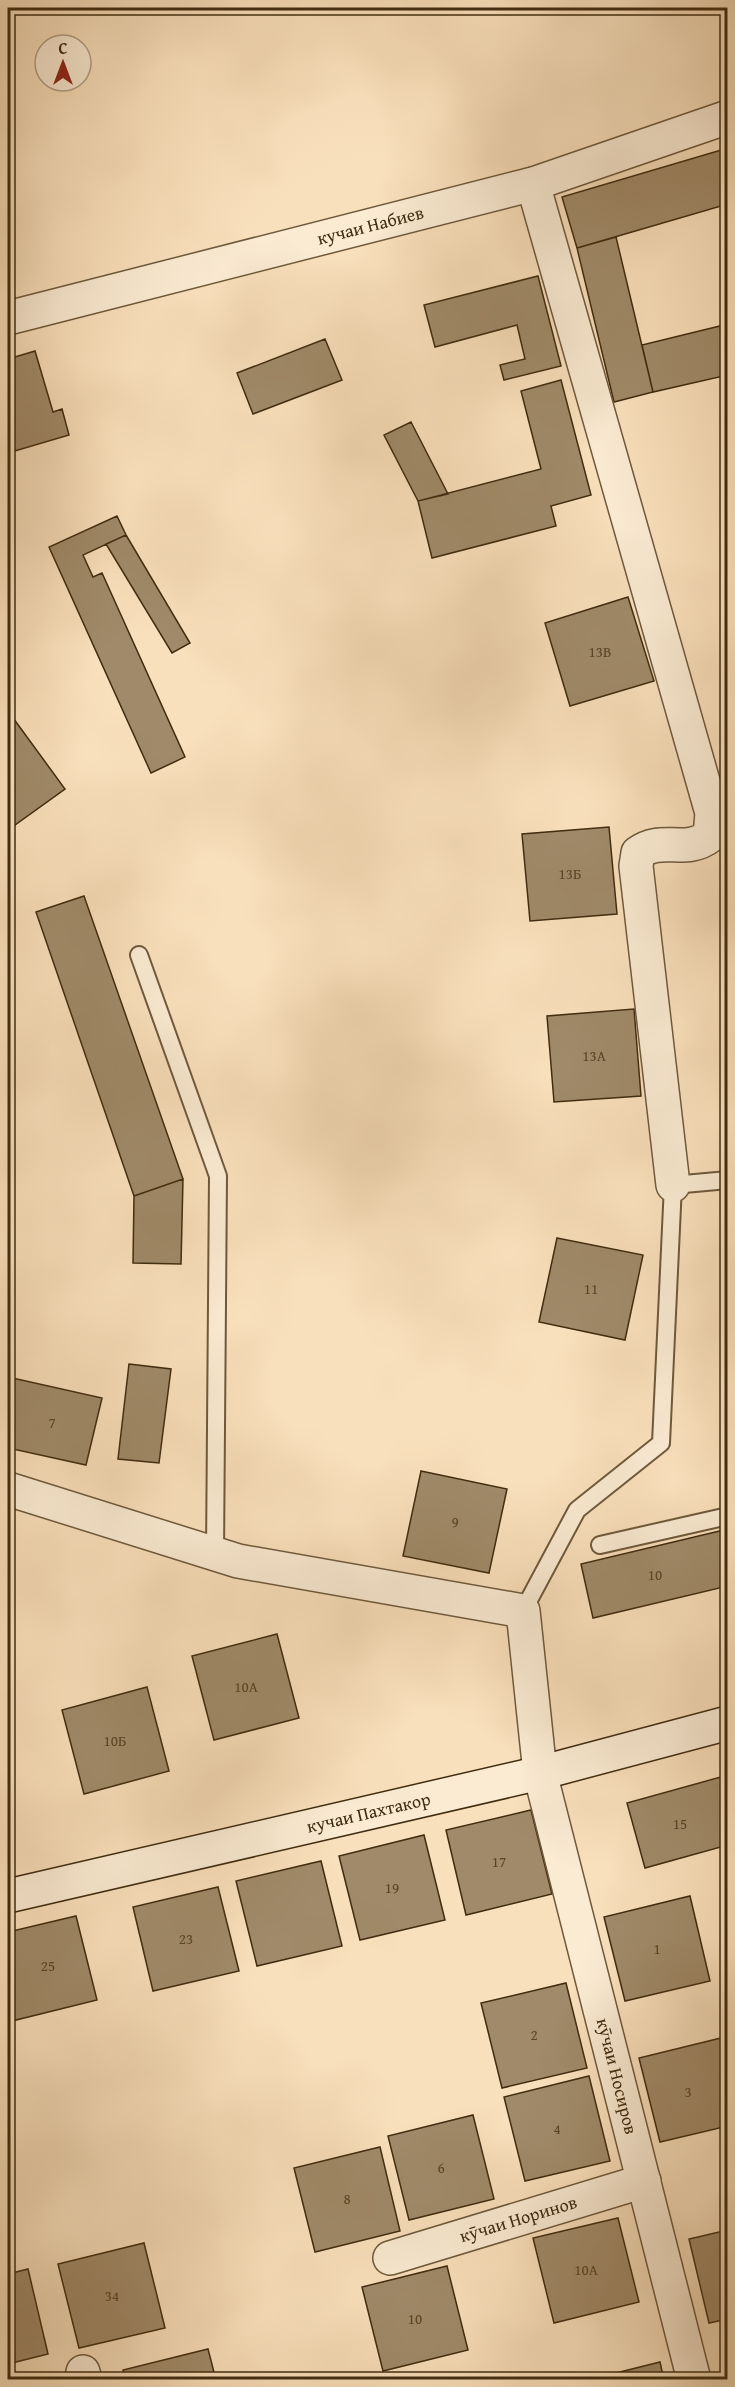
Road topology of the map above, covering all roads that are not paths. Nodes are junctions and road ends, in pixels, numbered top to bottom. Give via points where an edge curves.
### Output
1 (728, 117) edge
2 (533, 184) junction
3 (8, 318) edge
4 (139, 955) dead end
5 (728, 1180) edge
6 (673, 1185) junction
7 (8, 1489) edge
8 (728, 1516) edge
9 (600, 1545) dead end
10 (215, 1554) junction
11 (523, 1611) junction
12 (728, 1723) edge
13 (540, 1773) junction
14 (8, 1896) edge
15 (644, 2181) junction
16 (390, 2258) dead end
17 (694, 2379) edge

1 - 2 street, кучаи Набиев
2 - 3 street, кучаи Набиев
2 - 6 street via 712,813 710,836 699,844 649,845 638,853 636,866
4 - 10 lane via 218,1176
5 - 6 lane
6 - 11 lane via 661,1443 577,1510
7 - 10 street
8 - 9 lane
10 - 11 street
11 - 13 street, кӯчаи Носиров
12 - 13 street, кучаи Пахтакор
13 - 14 street, кучаи Пахтакор
13 - 15 street, кӯчаи Носиров
15 - 16 street, кӯчаи Норинов
15 - 17 street, кӯчаи Носиров

